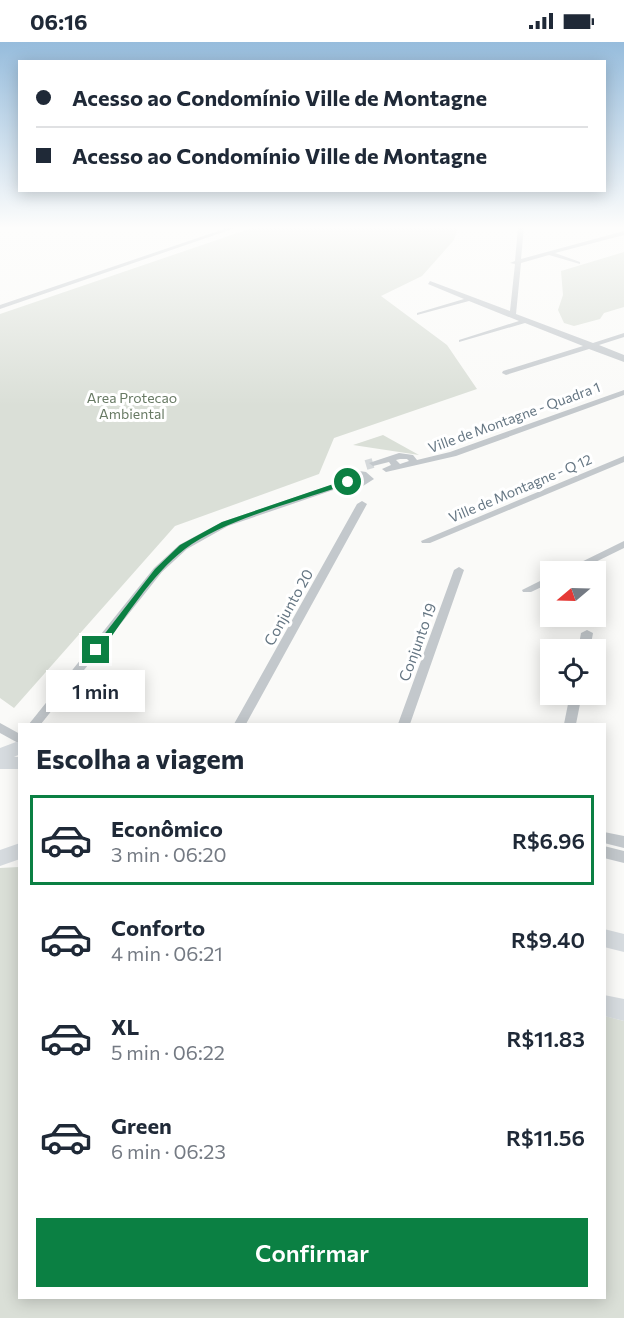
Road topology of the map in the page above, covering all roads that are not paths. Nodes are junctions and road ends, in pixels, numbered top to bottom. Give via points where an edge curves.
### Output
1 (60, 287) edge
2 (442, 287) edge
3 (513, 287) edge
4 (472, 299) junction
5 (0, 307) edge
6 (419, 314) dead end
7 (510, 314) junction
8 (527, 321) junction
9 (624, 334) edge
10 (461, 341) dead end
11 (590, 346) junction
12 (624, 359) edge
13 (506, 373) dead end
14 (624, 386) edge
15 (624, 392) edge
16 (593, 400) junction
17 (624, 459) edge
18 (380, 468) junction
19 (351, 477) junction
20 (359, 484) junction
21 (362, 504) dead end
22 (426, 541) dead end
23 (624, 544) edge
24 (589, 561) edge
25 (459, 570) dead end
26 (148, 584) junction
27 (540, 584) edge
28 (527, 590) dead end
29 (587, 633) dead end
30 (586, 639) edge
31 (574, 705) edge
32 (36, 723) edge
33 (241, 723) edge
34 (404, 723) edge
35 (570, 723) edge
36 (0, 727) edge
37 (11, 754) edge
38 (606, 838) edge
39 (624, 842) edge
40 (606, 852) edge
41 (624, 857) edge
42 (606, 938) edge
43 (624, 943) edge
44 (606, 1006) edge
45 (624, 1010) edge

1 - 5 street
2 - 4 street
3 - 7 street
4 - 6 street
4 - 7 street
7 - 8 street
8 - 10 street
8 - 11 street
9 - 11 street
11 - 12 street
11 - 13 street
14 - 16 street, Ville de Montagne - Quadra 1
15 - 16 street, Ville de Montagne - Quadra 1
16 - 18 street, Ville de Montagne - Quadra 1 via 443,458 412,462 403,456
17 - 22 street, Ville de Montagne - Q 12
18 - 19 street, Ville de Montagne - Quadra 1
18 - 20 street via 368,481
19 - 20 street
19 - 26 street via 215,528 183,547
20 - 26 street via 214,535 176,559
21 - 33 street, Conjunto 20
23 - 24 street
25 - 34 street, Conjunto 19
26 - 32 street
27 - 28 street
29 - 30 street
31 - 35 street
36 - 37 street
38 - 39 street
40 - 41 street
42 - 43 main road
44 - 45 main road

